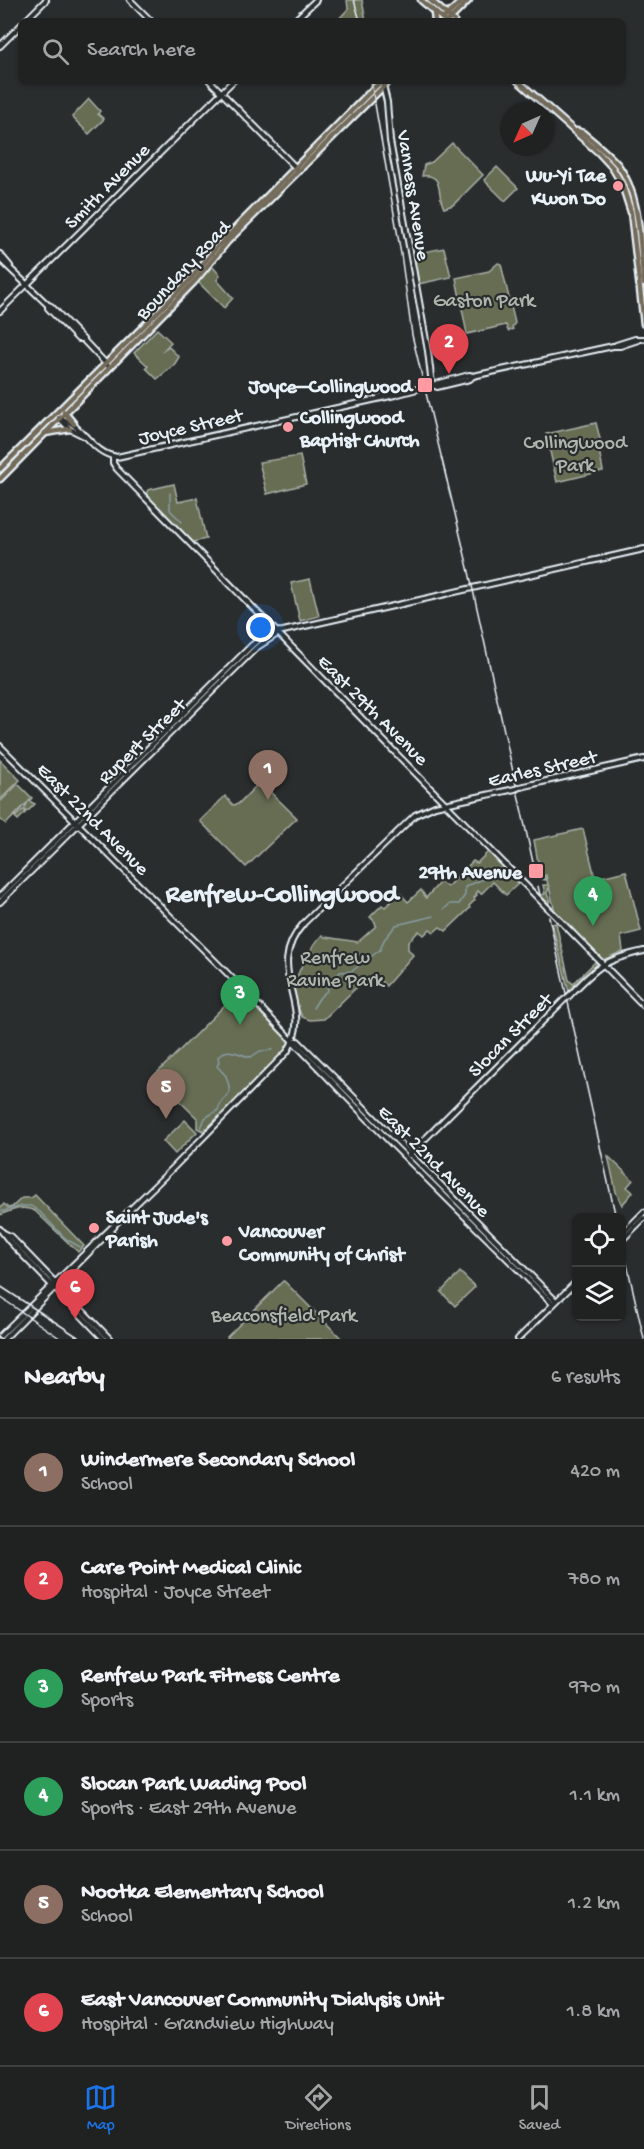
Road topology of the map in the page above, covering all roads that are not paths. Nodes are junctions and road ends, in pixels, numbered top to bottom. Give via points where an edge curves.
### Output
1 (46, 0) edge
2 (130, 0) edge
3 (316, 0) edge
4 (421, 0) edge
5 (430, 0) edge
6 (463, 0) edge
7 (469, 0) edge
8 (454, 8) junction
9 (437, 10) junction
10 (28, 18) edge
11 (149, 18) edge
12 (297, 18) edge
13 (436, 18) edge
14 (445, 18) edge
15 (448, 18) edge
16 (449, 18) edge
17 (18, 28) edge
18 (0, 46) edge
19 (213, 84) edge
20 (230, 84) edge
21 (381, 84) edge
22 (382, 84) edge
23 (521, 84) edge
24 (222, 93) junction
25 (577, 132) junction
26 (297, 169) junction
27 (0, 254) edge
28 (0, 259) edge
29 (10, 267) junction
30 (200, 268) junction
31 (194, 282) junction
32 (27, 284) junction
33 (644, 284) edge
34 (0, 311) edge
35 (644, 324) edge
36 (644, 339) edge
37 (107, 365) junction
38 (432, 385) junction
39 (58, 411) junction
40 (64, 412) junction
41 (59, 417) junction
42 (51, 418) junction
43 (74, 424) junction
44 (70, 429) junction
45 (45, 433) junction
46 (84, 436) junction
47 (113, 456) junction
48 (0, 469) edge
49 (0, 479) edge
50 (644, 549) edge
51 (279, 632) junction
52 (0, 746) edge
53 (644, 759) edge
54 (447, 804) junction
55 (77, 822) junction
56 (0, 896) edge
57 (0, 902) edge
58 (644, 951) edge
59 (602, 964) junction
60 (644, 1006) edge
61 (294, 1041) junction
62 (407, 1156) junction
63 (644, 1212) edge
64 (644, 1218) edge
65 (626, 1229) edge
66 (2, 1231) edge
67 (626, 1235) edge
68 (54, 1285) junction
69 (572, 1286) edge
70 (555, 1303) junction
71 (0, 1336) edge
72 (4, 1339) edge
73 (104, 1339) edge
74 (110, 1339) edge
75 (518, 1339) edge

1 - 10 street
2 - 11 street
3 - 12 street
4 - 9 main road
5 - 9 main road
6 - 8 main road
7 - 16 main road
8 - 9 main road
8 - 15 main road
9 - 13 main road
9 - 14 main road
17 - 18 street
19 - 24 street
20 - 24 street, Smith Avenue
21 - 26 main road, Boundary Road
22 - 38 street, Vanness Avenue
23 - 25 main road
24 - 26 street
24 - 32 street, Smith Avenue
25 - 33 main road via 613,160 630,187
25 - 35 main road via 612,167 628,200
26 - 30 main road, Boundary Road
26 - 31 main road, Boundary Road
27 - 29 street
28 - 29 street
29 - 32 street
30 - 31 main road
30 - 37 main road, Boundary Road
31 - 37 main road, Boundary Road
32 - 34 street, Smith Avenue
32 - 37 street
36 - 38 street, Joyce Street via 437,387
37 - 39 main road, Boundary Road
37 - 40 main road, Boundary Road
38 - 47 street, Joyce Street
39 - 41 main road
39 - 42 main road, Boundary Road
40 - 41 main road, Boundary Road
40 - 43 main road
41 - 42 main road
41 - 43 street, East 29th Avenue
41 - 44 street, East 29th Avenue
41 - 45 main road, Boundary Road
42 - 48 main road, Boundary Road
43 - 46 street, East 29th Avenue
44 - 45 main road
44 - 46 street, East 29th Avenue
45 - 49 main road, Boundary Road
46 - 47 street, East 29th Avenue via 98,450
47 - 51 street, East 29th Avenue via 117,470
50 - 51 street, Rupert Street
51 - 54 street, East 29th Avenue
51 - 55 street, Rupert Street via 252,645
52 - 55 street, East 22nd Avenue
53 - 54 street, Earles Street
54 - 59 street, East 29th Avenue
54 - 61 street, Earles Street via 424,810 408,820 296,934 288,948 287,973 297,1018
55 - 56 street, Rupert Street
55 - 57 street, Rupert Street
55 - 61 street, East 22nd Avenue
58 - 59 street, Slocan Street
59 - 60 street, East 29th Avenue
59 - 62 street, Slocan Street, bridge
61 - 62 street, East 22nd Avenue
61 - 68 street via 276,1066
62 - 70 street, East 22nd Avenue
63 - 65 street
64 - 67 street
66 - 68 street
68 - 71 street
68 - 72 street
68 - 73 street
68 - 74 street
69 - 70 street
70 - 75 street

